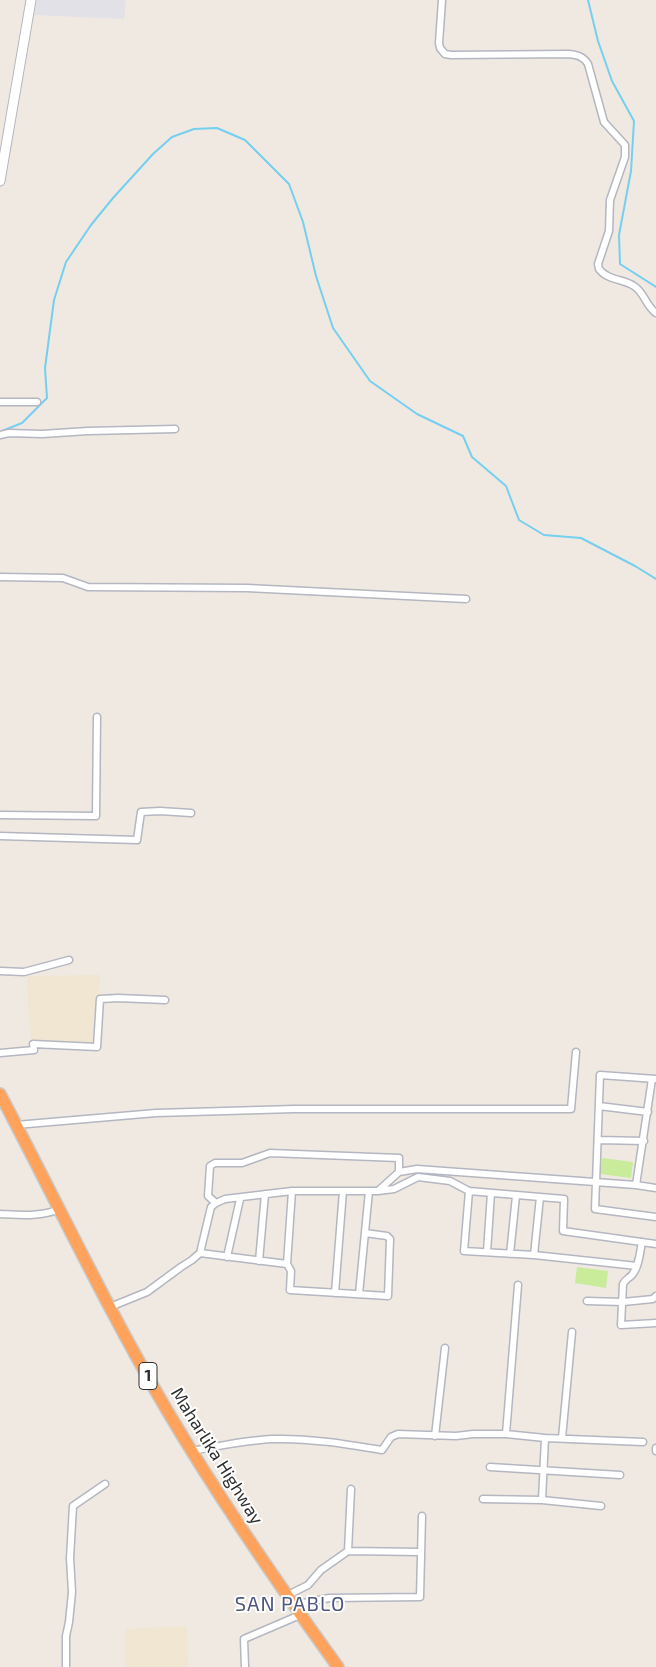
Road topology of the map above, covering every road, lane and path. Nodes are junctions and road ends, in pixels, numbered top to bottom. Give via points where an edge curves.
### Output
1 (31, 0) edge
2 (442, 0) edge
3 (2, 160) edge
4 (0, 181) edge
5 (656, 313) edge
6 (0, 402) edge
7 (37, 402) dead end
8 (175, 429) dead end
9 (0, 434) edge
10 (0, 577) edge
11 (466, 599) dead end
12 (97, 717) dead end
13 (191, 813) dead end
14 (0, 815) edge
15 (0, 836) edge
16 (69, 960) dead end
17 (0, 971) edge
18 (165, 1000) dead end
19 (576, 1052) dead end
20 (0, 1054) edge
21 (654, 1079) edge
22 (0, 1094) edge
23 (599, 1106) junction
24 (648, 1112) junction
25 (16, 1125) junction
26 (599, 1140) junction
27 (644, 1141) junction
28 (400, 1172) junction
29 (597, 1182) junction
30 (636, 1185) junction
31 (656, 1188) edge
32 (292, 1191) junction
33 (343, 1191) junction
34 (369, 1191) junction
35 (378, 1191) junction
36 (469, 1192) junction
37 (491, 1193) junction
38 (265, 1194) junction
39 (516, 1196) junction
40 (540, 1197) junction
41 (240, 1198) junction
42 (216, 1202) junction
43 (60, 1210) junction
44 (0, 1214) edge
45 (656, 1216) edge
46 (365, 1233) junction
47 (642, 1242) junction
48 (656, 1244) edge
49 (487, 1252) junction
50 (200, 1253) junction
51 (510, 1254) junction
52 (534, 1255) junction
53 (227, 1257) junction
54 (259, 1261) junction
55 (287, 1264) junction
56 (637, 1266) junction
57 (518, 1285) dead end
58 (335, 1293) junction
59 (360, 1294) junction
60 (656, 1296) edge
61 (587, 1301) dead end
62 (623, 1302) junction
63 (110, 1307) junction
64 (656, 1323) edge
65 (572, 1332) dead end
66 (445, 1348) dead end
67 (506, 1434) junction
68 (435, 1436) junction
69 (545, 1438) junction
70 (562, 1438) junction
71 (643, 1442) dead end
72 (192, 1451) junction
73 (490, 1467) dead end
74 (543, 1471) junction
75 (620, 1476) dead end
76 (105, 1484) dead end
77 (351, 1489) dead end
78 (483, 1498) dead end
79 (542, 1500) junction
80 (601, 1506) dead end
81 (422, 1516) dead end
82 (348, 1551) junction
83 (420, 1552) junction
84 (290, 1600) junction
85 (300, 1615) junction
86 (66, 1667) edge
87 (245, 1667) edge
88 (338, 1667) edge

1 - 3 street
2 - 5 street via 440,48 445,54 569,54 579,56 588,64 604,122 626,150 610,200 609,231 599,269 606,276 636,286
3 - 4 street
6 - 7 street
8 - 9 street
10 - 11 street via 63,578 88,587 247,588
12 - 14 street via 96,816
13 - 15 street via 141,812 137,840
16 - 17 street via 24,972
18 - 20 street via 100,999 97,1047 33,1044 34,1050
19 - 25 street via 571,1109 294,1109 156,1113
21 - 23 street via 600,1075
21 - 24 street
22 - 25 highway, Maharlika Highway / 1
23 - 24 street
23 - 26 street
24 - 27 street
25 - 43 highway, Maharlika Highway / 1
26 - 27 street
26 - 29 street
27 - 30 street
28 - 29 street via 417,1169
28 - 35 street
28 - 42 street via 399,1158 270,1153 242,1163 215,1163 210,1166 208,1196
29 - 30 street
29 - 45 street via 595,1209
30 - 31 street
32 - 33 street
32 - 38 street
32 - 55 street
33 - 34 street
33 - 58 street
34 - 35 street
34 - 46 street
35 - 36 street via 394,1190 418,1177 450,1182
36 - 37 street
36 - 49 street via 464,1251
37 - 39 street
37 - 49 street
38 - 41 street
38 - 54 street
39 - 40 street
39 - 51 street
40 - 47 street via 564,1199 563,1231
40 - 52 street
41 - 42 street
41 - 53 street
42 - 50 street via 211,1207
43 - 44 street via 36,1215
43 - 63 highway, Maharlika Highway / 1
46 - 59 street
46 - 59 street via 390,1239 388,1296
47 - 48 street
47 - 56 street
49 - 51 street
50 - 53 street
50 - 63 street via 147,1292
51 - 52 street
52 - 56 street
53 - 54 street
54 - 55 street
55 - 58 street via 291,1270 290,1290
56 - 62 street via 623,1284
57 - 67 street
58 - 59 street
60 - 62 street
61 - 62 street
62 - 64 street via 621,1325
63 - 72 highway, Maharlika Highway / 1
65 - 70 street
66 - 68 street
67 - 68 street
67 - 69 street
68 - 72 street via 398,1434 391,1437 382,1450 274,1439
69 - 70 street
69 - 74 street
70 - 71 street
72 - 84 highway, Maharlika Highway / 1 via 248,1541
73 - 74 street
74 - 75 street
74 - 79 street
76 - 86 street via 73,1506 72,1592
77 - 82 street
78 - 79 street
79 - 80 street
81 - 83 street
82 - 83 street
82 - 84 street via 321,1570
83 - 84 street via 420,1597
84 - 85 highway, Maharlika Highway / 1
85 - 87 street via 244,1639
85 - 88 highway, Maharlika Highway / 1

